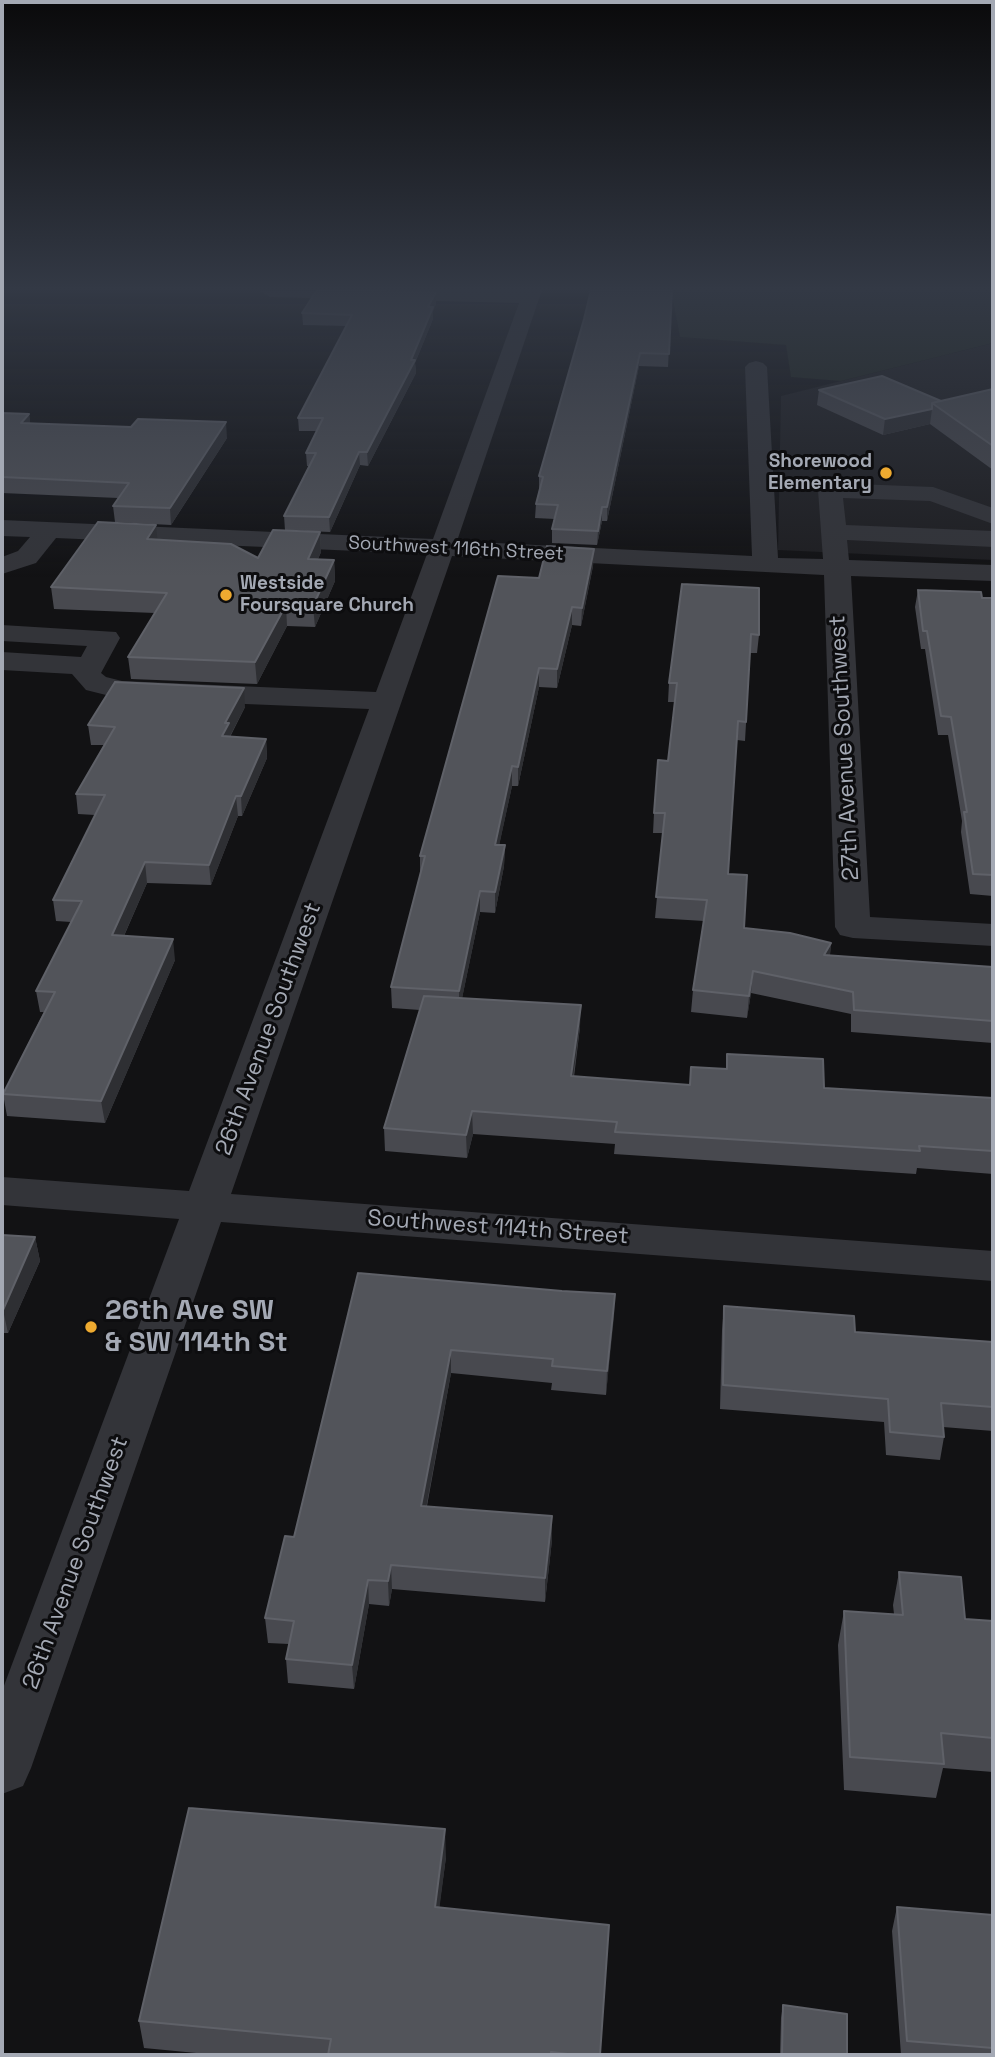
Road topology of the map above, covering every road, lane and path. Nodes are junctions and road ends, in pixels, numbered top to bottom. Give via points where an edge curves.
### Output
1 (499, 386) edge
2 (757, 386) edge
3 (993, 517) edge
4 (2, 528) edge
5 (49, 530) junction
6 (834, 532) junction
7 (993, 539) edge
8 (442, 547) junction
9 (765, 565) junction
10 (2, 566) edge
11 (837, 568) junction
12 (993, 573) edge
13 (2, 633) edge
14 (2, 662) edge
15 (89, 666) junction
16 (387, 701) junction
17 (993, 935) edge
18 (2, 1191) edge
19 (205, 1206) junction
20 (993, 1266) edge
21 (2, 1768) edge

1 - 8 street, 26th Avenue Southwest
2 - 9 street
3 - 6 street, 27th Avenue Southwest via 933,494 830,490
4 - 5 street, Southwest 116th Street
5 - 8 street, Southwest 116th Street
5 - 10 street via 27,557
6 - 7 street
6 - 11 street, 27th Avenue Southwest
8 - 9 street, Southwest 116th Street
8 - 16 street, 26th Avenue Southwest
9 - 11 street, Southwest 116th Street
11 - 12 street, Southwest 116th Street
11 - 17 street, 27th Avenue Southwest via 853,927
13 - 15 street via 106,638
14 - 15 street
15 - 16 street via 86,676 96,684 122,690
16 - 19 street, 26th Avenue Southwest
18 - 19 street, Southwest 114th Street
19 - 20 street, Southwest 114th Street
19 - 21 street, 26th Avenue Southwest

